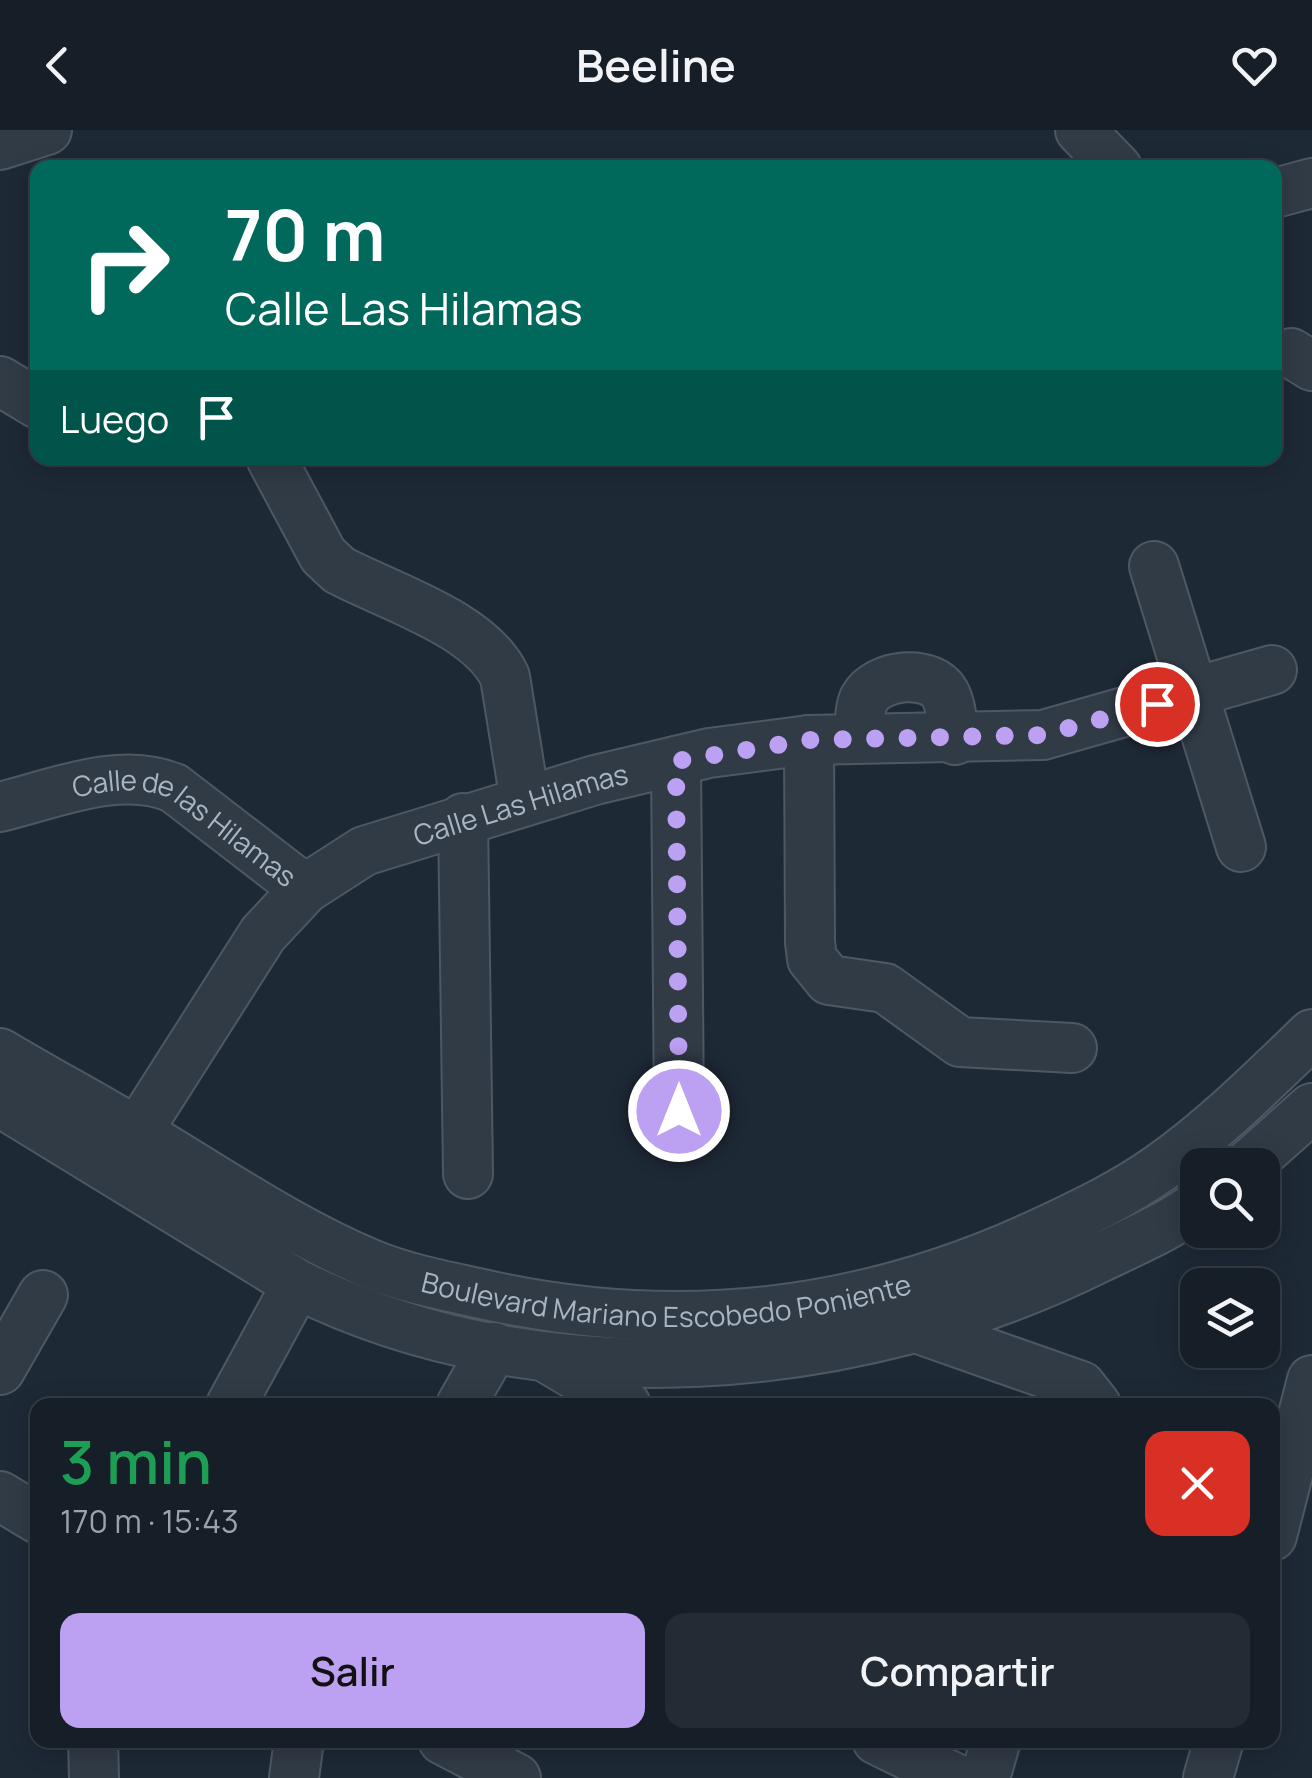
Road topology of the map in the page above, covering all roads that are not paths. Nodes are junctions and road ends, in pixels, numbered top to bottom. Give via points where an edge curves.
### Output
1 (47, 130) edge
2 (1080, 130) edge
3 (0, 145) edge
4 (1110, 160) edge
5 (1312, 183) edge
6 (1282, 191) edge
7 (0, 381) edge
8 (30, 399) edge
9 (276, 465) edge
10 (1154, 566) dead end
11 (1272, 670) dead end
12 (1193, 694) junction
13 (809, 740) junction
14 (676, 761) junction
15 (525, 801) junction
16 (0, 807) edge
17 (463, 818) junction
18 (1241, 847) dead end
19 (305, 889) junction
20 (1312, 1034) edge
21 (1072, 1048) dead end
22 (2, 1070) edge
23 (1312, 1108) edge
24 (679, 1111) dead end
25 (137, 1132) junction
26 (1267, 1148) edge
27 (468, 1174) dead end
28 (1180, 1214) edge
29 (296, 1284) junction
30 (44, 1295) dead end
31 (919, 1329) junction
32 (494, 1347) junction
33 (4, 1354) edge
34 (544, 1356) junction
35 (1312, 1380) edge
36 (235, 1398) edge
37 (465, 1398) edge
38 (614, 1398) edge
39 (1090, 1398) edge
40 (0, 1496) edge
41 (1280, 1505) edge
42 (30, 1514) edge
43 (93, 1748) edge
44 (298, 1748) edge
45 (458, 1748) edge
46 (893, 1748) edge
47 (994, 1748) edge
48 (1216, 1748) edge
49 (94, 1778) edge
50 (294, 1778) edge
51 (516, 1778) edge
52 (955, 1778) edge
53 (985, 1778) edge
54 (1208, 1778) edge

1 - 3 street
2 - 4 street
5 - 6 street
7 - 8 street
9 - 15 street via 322,555 339,570 475,638 497,660
10 - 12 street
11 - 12 street, Calle Las Hilamas
12 - 13 street, Calle Las Hilamas via 1043,735
12 - 18 street
13 - 14 street, Calle Las Hilamas
13 - 21 street via 810,942 819,971 829,980 885,988 960,1042
14 - 15 street, Calle Las Hilamas
14 - 24 street
15 - 17 street, Calle Las Hilamas
16 - 19 street, Calle de las Hilamas via 107,782 154,780 174,788
17 - 19 street, Calle Las Hilamas via 364,851
17 - 27 street
19 - 25 street, Calle Las Hilamas via 262,934
20 - 25 street, Boulevard Mariano Escobedo Poniente via 1228,1115 1157,1170 1091,1209 982,1260 835,1303 764,1315 614,1316 540,1307 409,1276 278,1218
22 - 25 street, Boulevard Mariano Escobedo Poniente
22 - 29 street, Boulevard Mariano Escobedo Poniente
23 - 26 street
28 - 31 street, Boulevard Mariano Escobedo Poniente via 1055,1280
29 - 32 street, Boulevard Mariano Escobedo Poniente via 394,1325
29 - 36 street
30 - 33 street
31 - 34 street, Boulevard Mariano Escobedo Poniente via 738,1360
31 - 39 street via 1081,1386
32 - 34 street, Boulevard Mariano Escobedo Poniente
32 - 37 street
34 - 38 street
35 - 41 street
40 - 42 street
43 - 49 street
44 - 50 street
45 - 51 street
46 - 52 street
47 - 53 street
48 - 54 street

